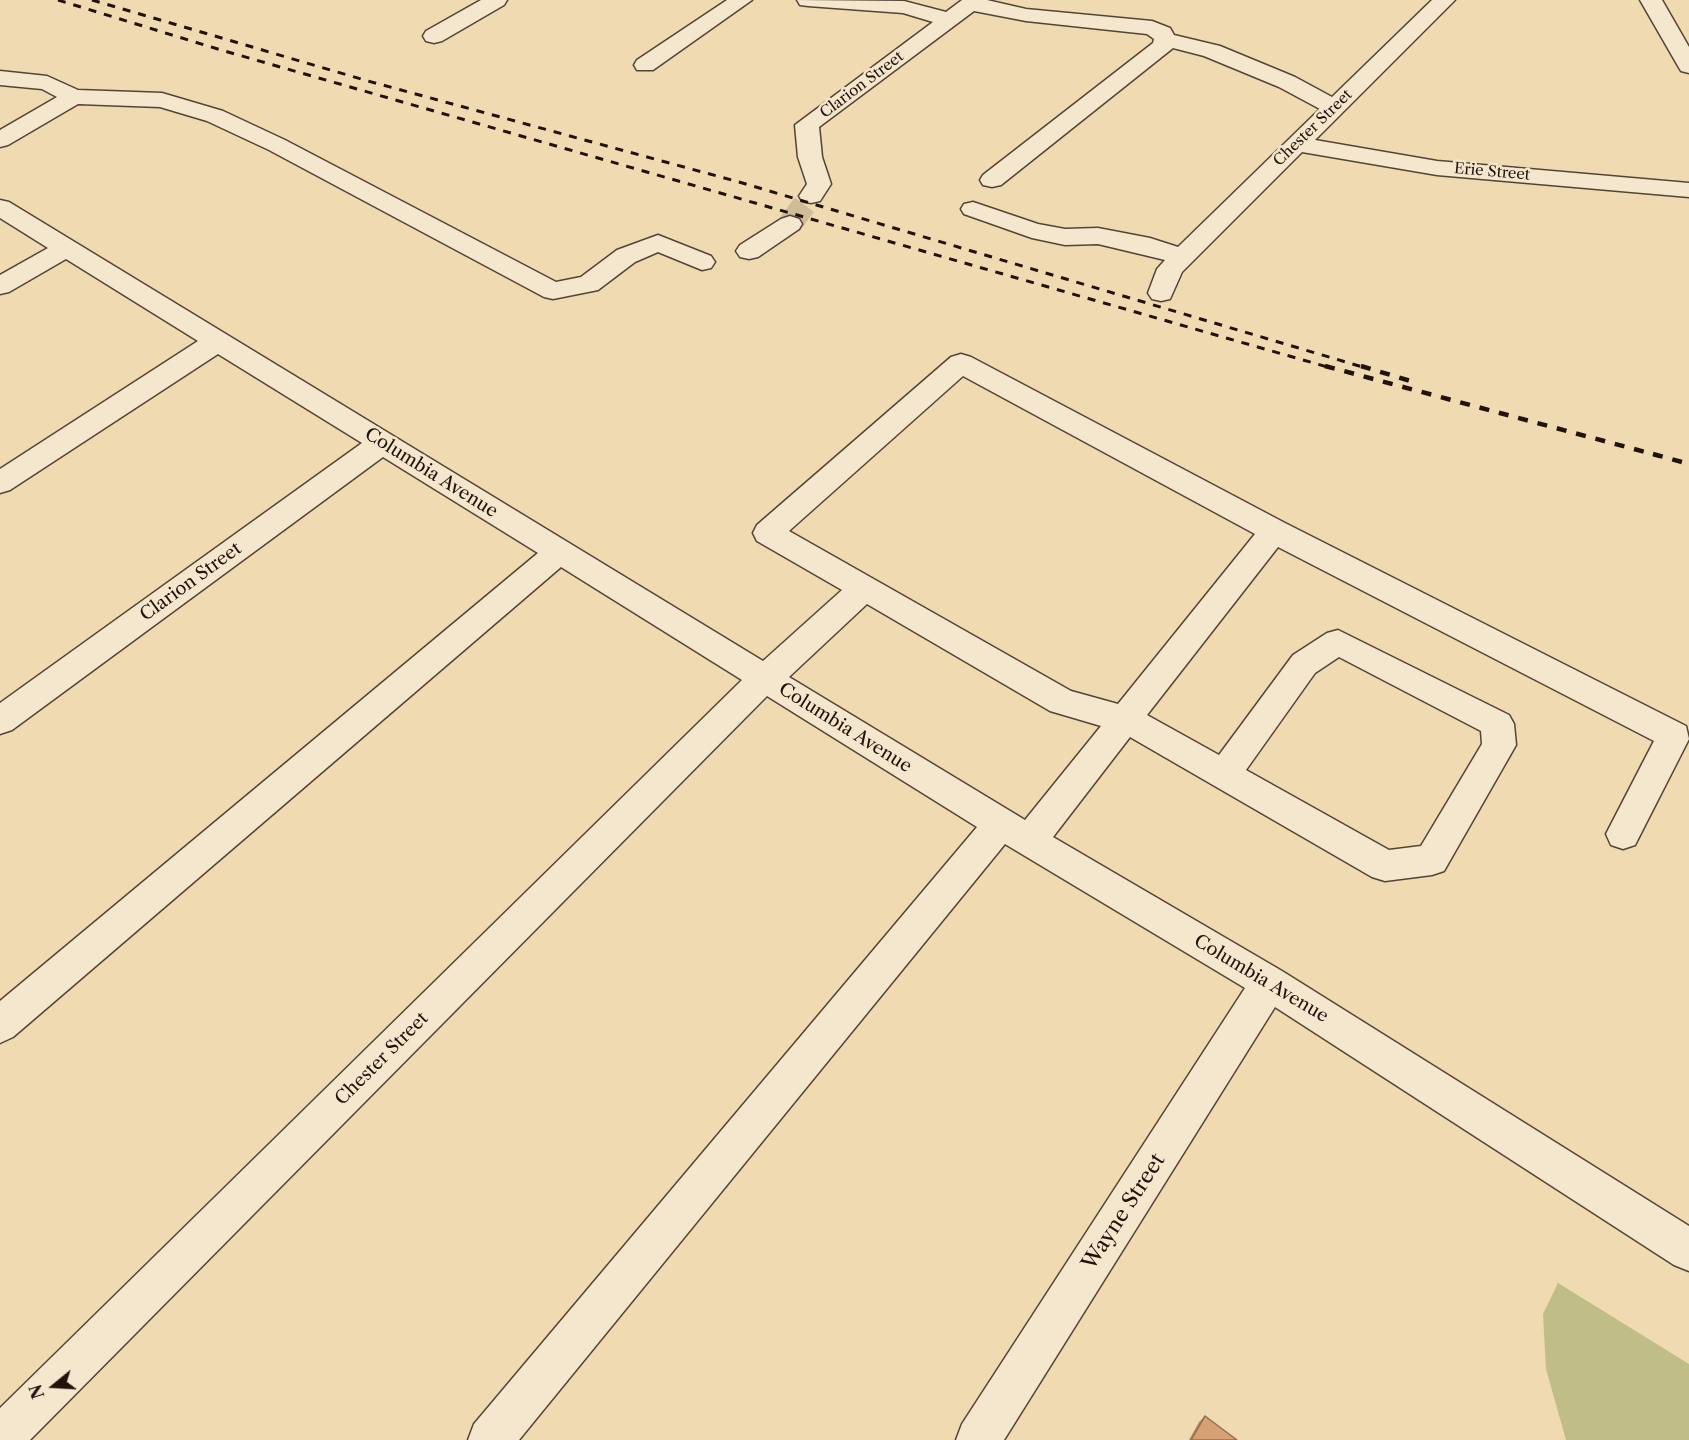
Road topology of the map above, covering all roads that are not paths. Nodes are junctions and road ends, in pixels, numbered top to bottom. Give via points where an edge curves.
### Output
1 (496, 0) edge
2 (741, 0) edge
3 (807, 0) edge
4 (1444, 0) edge
5 (1651, 0) edge
6 (973, 2) edge
7 (950, 20) junction
8 (434, 36) dead end
9 (1166, 39) junction
10 (645, 65) dead end
11 (1689, 66) edge
12 (0, 78) edge
13 (74, 98) junction
14 (1335, 108) junction
15 (0, 140) edge
16 (1296, 144) junction
17 (992, 180) dead end
18 (1689, 190) edge
19 (811, 196) tunnel mouth
20 (0, 207) edge
21 (973, 209) dead end
22 (790, 224) tunnel mouth
23 (66, 248) junction
24 (748, 251) dead end
25 (1182, 256) junction
26 (702, 262) dead end
27 (0, 286) edge
28 (1161, 293) dead end
29 (218, 341) junction
30 (382, 443) junction
31 (0, 483) edge
32 (1274, 531) junction
33 (559, 552) junction
34 (864, 588) junction
35 (765, 678) junction
36 (1126, 719) junction
37 (0, 722) edge
38 (1224, 774) junction
39 (1015, 832) junction
40 (1623, 834) dead end
41 (1269, 983) junction
42 (0, 1025) edge
43 (1689, 1250) edge
44 (0, 1439) edge
45 (490, 1440) edge
46 (978, 1440) edge

1 - 8 street
2 - 10 street
3 - 7 street via 904,7
4 - 14 street, Chester Street
5 - 11 street
6 - 7 street, Clarion Street
6 - 9 street via 1026,15 1152,28
7 - 19 street, Clarion Street via 807,125 810,157 819,184
9 - 14 street via 1212,51 1276,77
9 - 17 street via 1164,45
12 - 13 street via 47,83
13 - 15 street
13 - 26 street via 162,100 215,116 553,291 589,284 626,256 658,243
14 - 16 street, Chester Street
16 - 18 street, Erie Street via 1437,168
16 - 25 street, Chester Street
20 - 23 street, Columbia Avenue
21 - 25 street via 1032,230 1065,237 1098,236
22 - 24 street
23 - 27 street
23 - 29 street, Columbia Avenue
25 - 28 street, Chester Street via 1170,269
29 - 30 street, Columbia Avenue
29 - 31 street
30 - 33 street, Columbia Avenue
30 - 37 street, Clarion Street
32 - 34 street via 961,363 768,533
32 - 36 street
32 - 40 street via 1674,736
33 - 35 street, Columbia Avenue
33 - 42 street
34 - 35 street, Chester Street
34 - 36 street via 1062,702
35 - 39 street, Columbia Avenue
35 - 44 street, Chester Street
36 - 38 street
36 - 39 street
38 - 38 street via 1385,866 1432,860 1499,745 1497,724 1338,642 1304,664
39 - 41 street, Columbia Avenue
39 - 45 street
41 - 43 street, Columbia Avenue
41 - 46 street, Wayne Street

